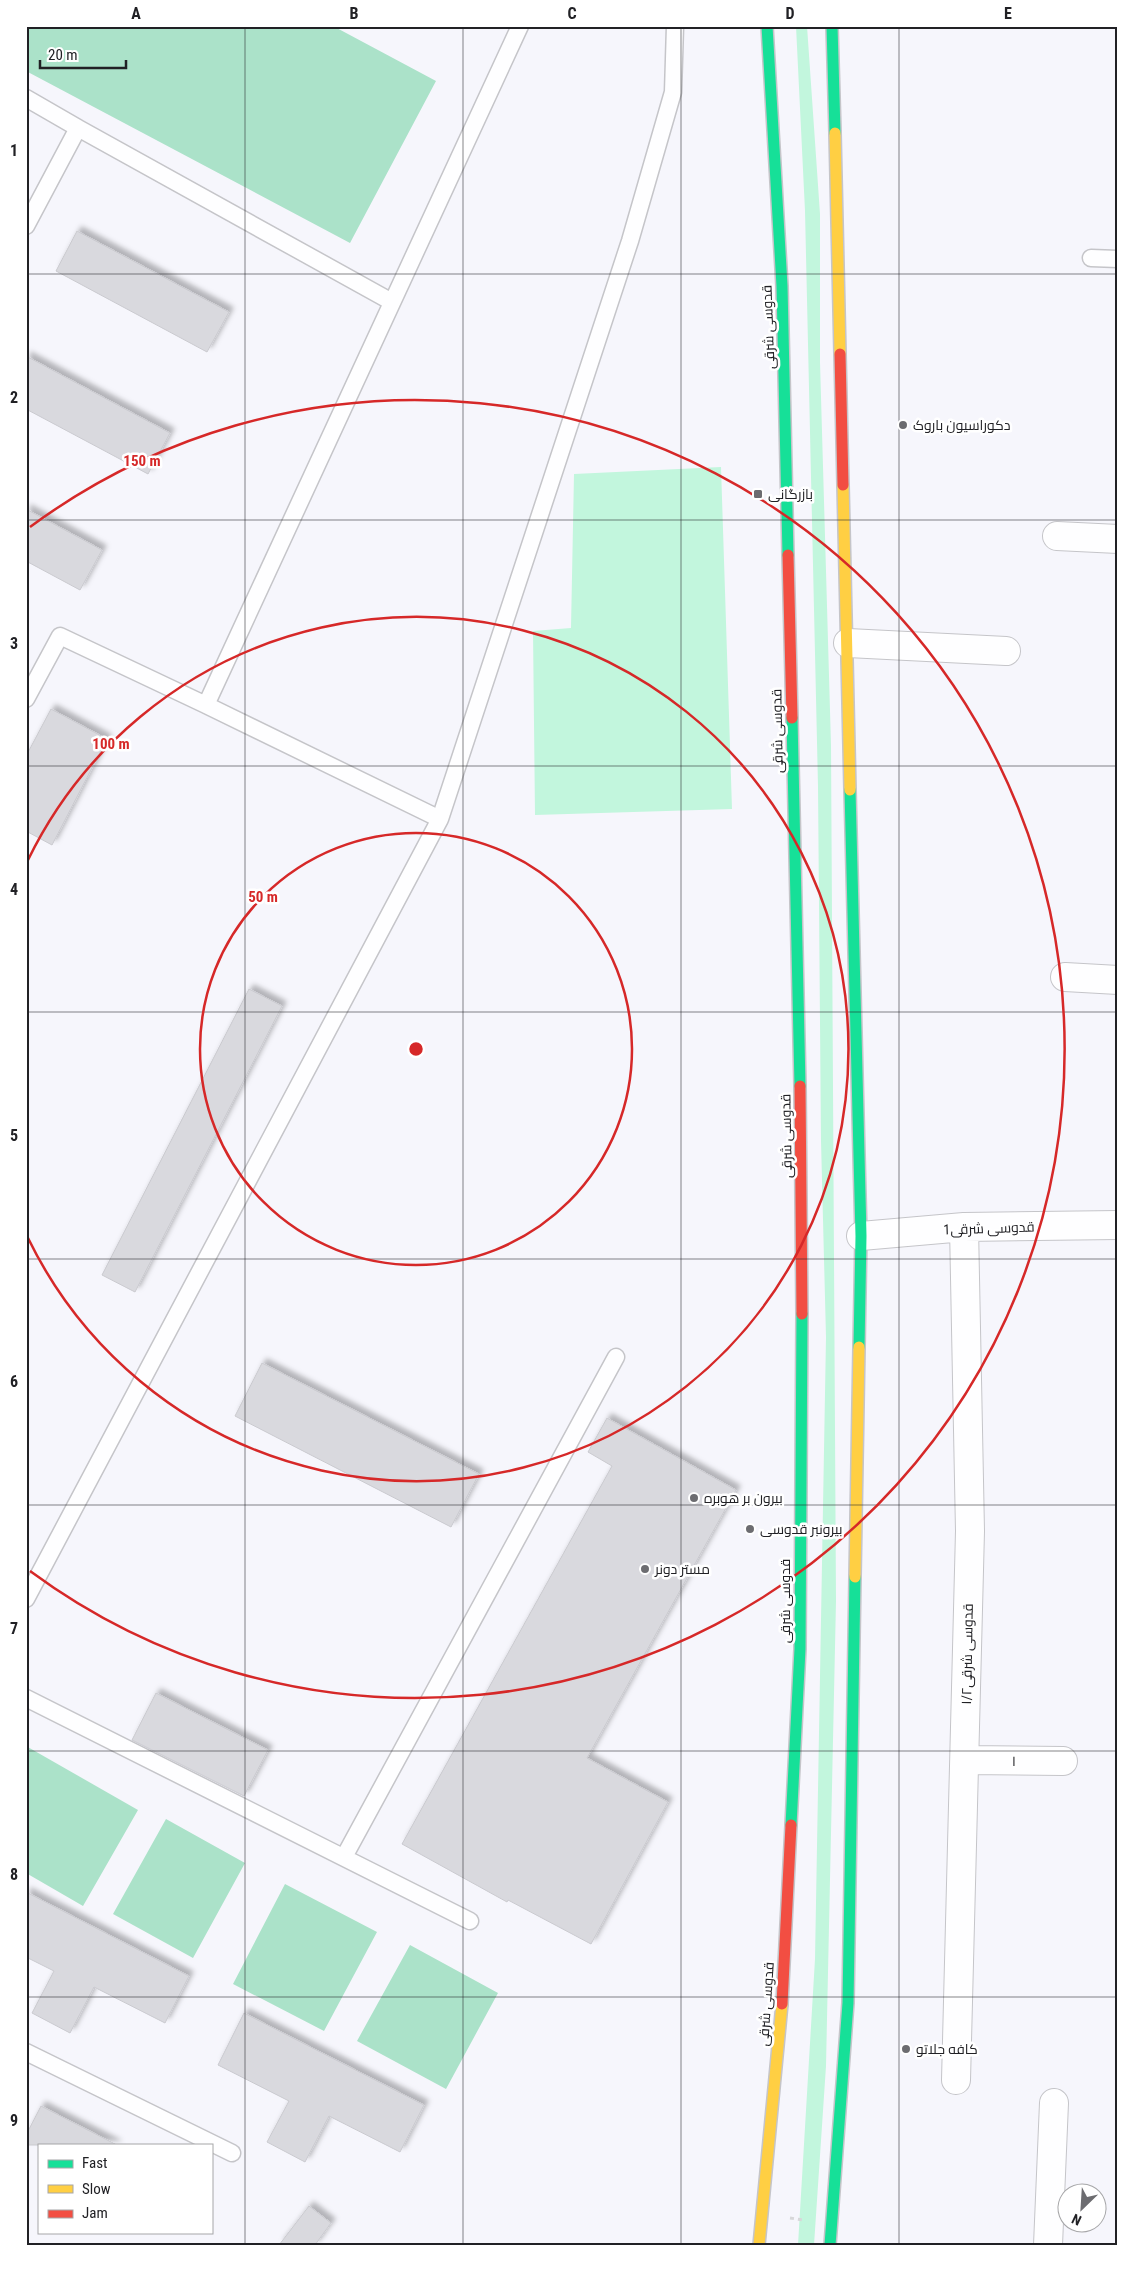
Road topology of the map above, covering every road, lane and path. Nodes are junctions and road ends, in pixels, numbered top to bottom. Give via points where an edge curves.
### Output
1 (520, 26) edge
2 (675, 26) edge
3 (767, 26) edge
4 (832, 26) edge
5 (26, 98) edge
6 (78, 128) junction
7 (26, 226) edge
8 (1091, 258) dead end
9 (1118, 259) edge
10 (392, 302) junction
11 (1056, 536) dead end
12 (1118, 539) edge
13 (848, 643) junction
14 (1006, 651) dead end
15 (26, 699) edge
16 (206, 705) junction
17 (440, 820) junction
18 (1065, 977) dead end
19 (1118, 980) edge
20 (1118, 1225) edge
21 (964, 1227) junction
22 (861, 1236) junction
23 (616, 1357) dead end
24 (26, 1599) edge
25 (26, 1698) edge
26 (965, 1760) junction
27 (1063, 1761) dead end
28 (344, 1857) junction
29 (470, 1921) dead end
30 (26, 2052) edge
31 (956, 2080) dead end
32 (1054, 2103) dead end
33 (232, 2153) dead end
34 (762, 2214) junction
35 (831, 2223) junction
36 (759, 2245) edge
37 (830, 2245) edge
38 (1048, 2245) edge

1 - 10 lane
2 - 17 lane via 673,92 633,232
3 - 34 main road, قدوسی شرقی via 782,286 803,1222 800,1649 782,1999
4 - 13 main road
5 - 6 lane
6 - 7 lane
6 - 10 lane
8 - 9 lane
10 - 16 lane
11 - 12 street
13 - 14 street
13 - 22 main road
15 - 16 lane via 60,636
16 - 17 lane
17 - 24 lane
18 - 19 street
20 - 21 street, 1قدوسی شرقی
21 - 22 street, 1قدوسی شرقی
21 - 26 street, قدوسی شرقی۱/۲ via 970,1531
22 - 35 main road via 848,2003
23 - 28 lane
25 - 28 lane
26 - 27 street, ۱
26 - 31 street, قدوسی شرقی۱/۲
28 - 29 lane
30 - 33 lane
32 - 38 street
34 - 35 path
34 - 36 main road, قدوسی شرقی
35 - 37 main road

